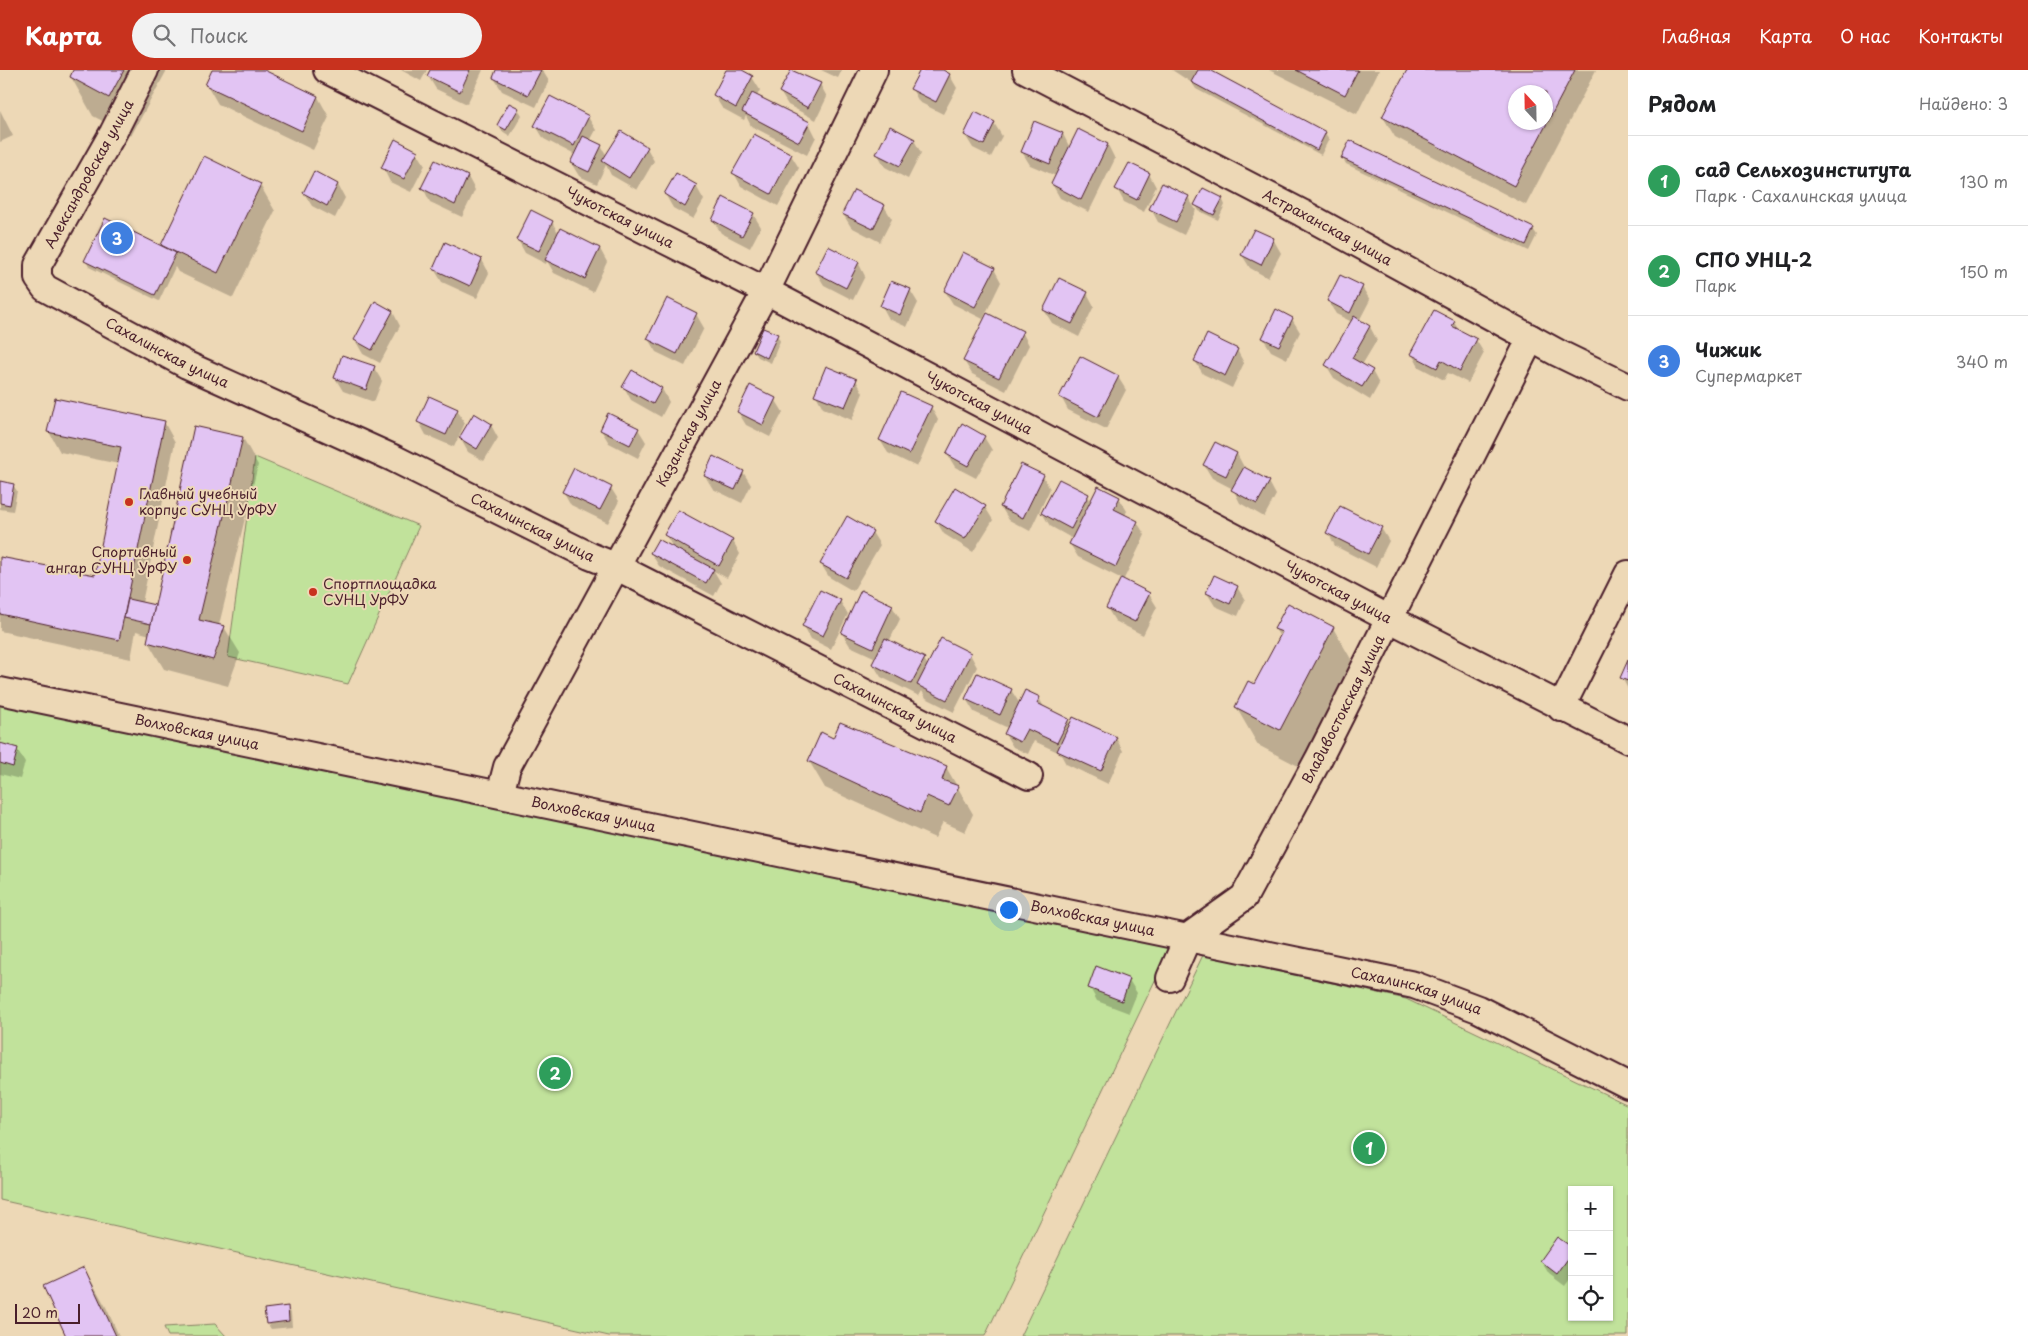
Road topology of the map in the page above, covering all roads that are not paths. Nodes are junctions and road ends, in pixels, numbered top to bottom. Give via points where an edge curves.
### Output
1 (144, 70) edge
2 (327, 70) edge
3 (874, 70) edge
4 (1026, 70) edge
5 (38, 278) joint
6 (766, 291) junction
7 (1531, 338) junction
8 (1628, 387) edge
9 (615, 566) junction
10 (1628, 574) edge
11 (1388, 618) junction
12 (0, 691) edge
13 (1561, 708) junction
14 (1628, 740) edge
15 (1029, 776) dead end
16 (500, 794) junction
17 (1188, 937) junction
18 (1170, 978) dead end
19 (1628, 1085) edge

1 - 5 street, Александровская улица via 113,134 38,265
2 - 6 street, Чукотская улица
3 - 6 street, Казанская улица
4 - 7 street, Астраханская улица via 1302,213
5 - 9 street, Сахалинская улица via 45,288 187,365 393,458
6 - 9 street, Казанская улица
6 - 11 street, Чукотская улица
7 - 8 street, Астраханская улица
7 - 11 street, Владивостокская улица
9 - 15 street, Сахалинская улица
9 - 16 street, Казанская улица via 507,767
10 - 13 street
11 - 13 street, Чукотская улица
11 - 17 street, Владивостокская улица via 1318,760 1244,897
12 - 16 street, Волховская улица
13 - 14 street, Чукотская улица
16 - 17 street, Волховская улица
17 - 18 street
17 - 19 street, Сахалинская улица via 1414,985 1478,1009

